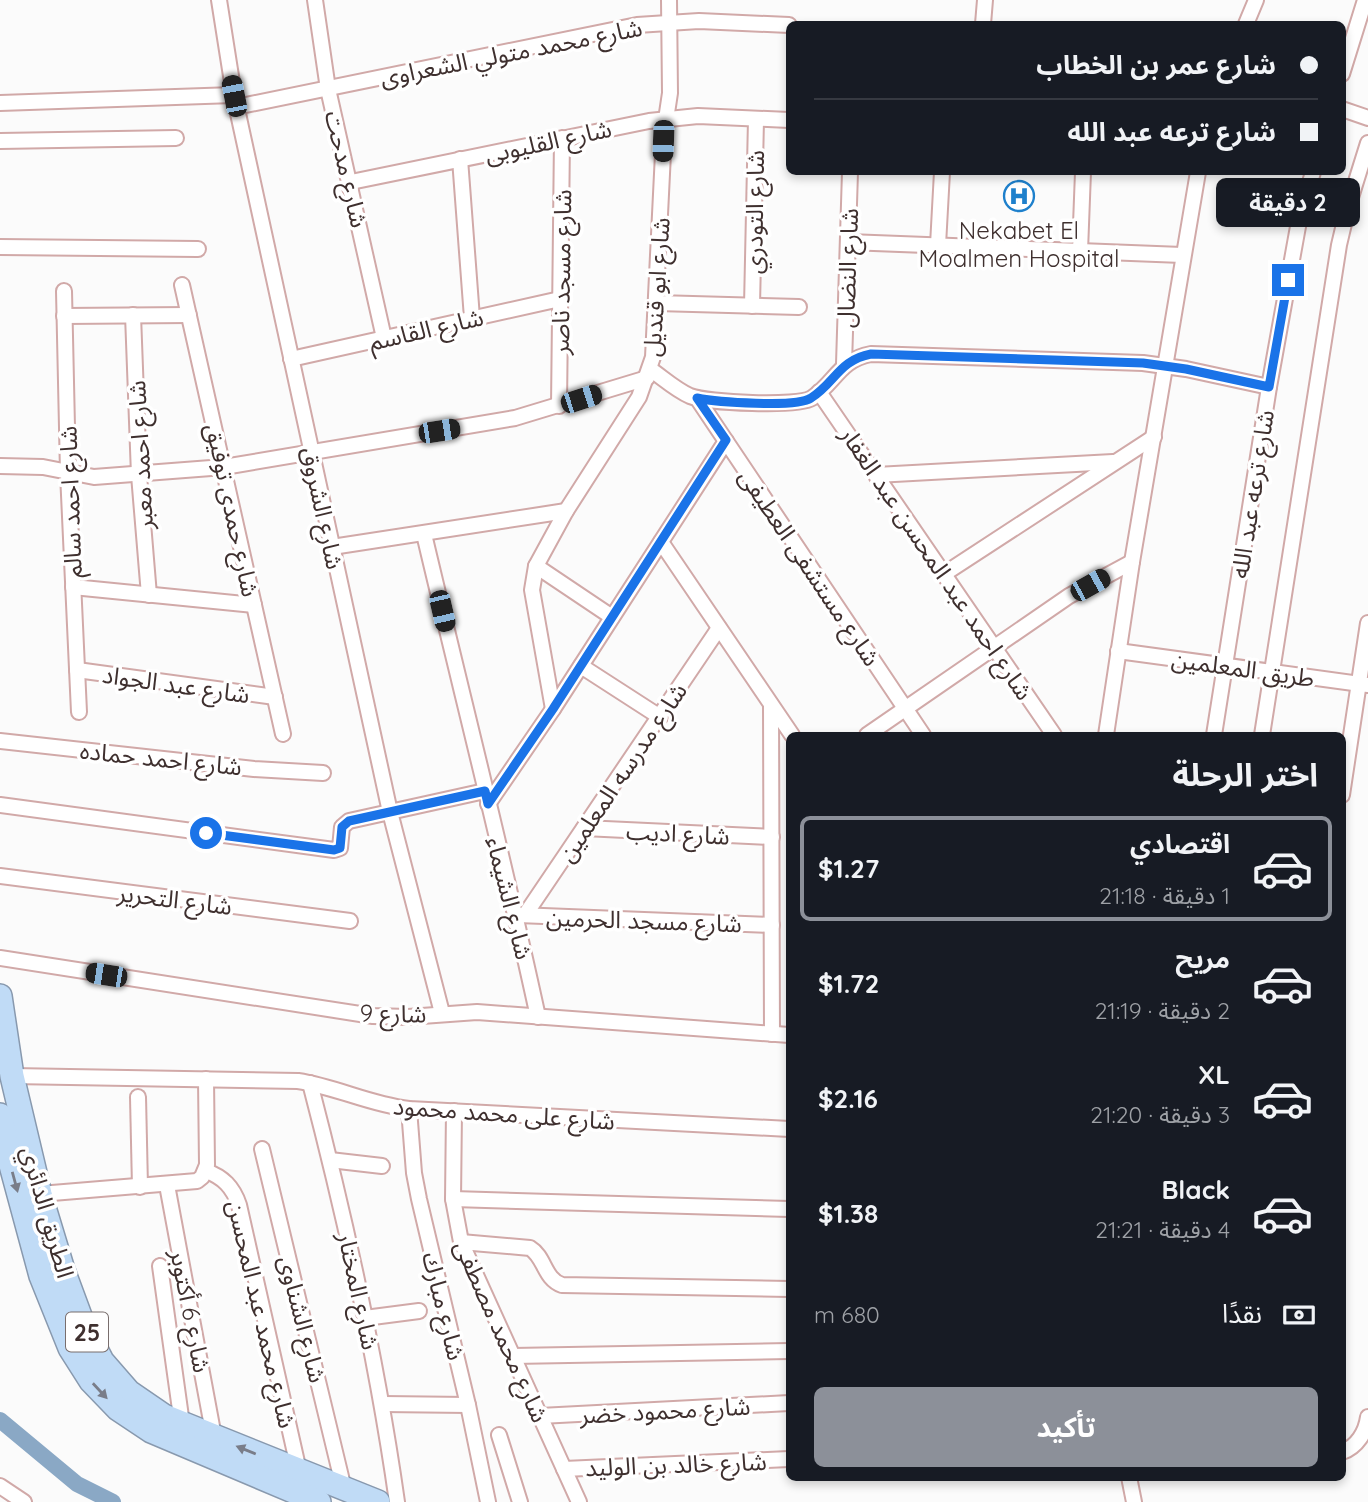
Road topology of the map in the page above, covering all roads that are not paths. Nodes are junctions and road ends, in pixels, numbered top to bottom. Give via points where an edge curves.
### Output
1 (219, 0) edge
2 (314, 0) edge
3 (669, 0) edge
4 (985, 0) edge
5 (1256, 0) edge
6 (1366, 0) edge
7 (983, 21) edge
8 (1247, 21) edge
9 (670, 22) junction
10 (786, 25) edge
11 (1346, 60) edge
12 (328, 89) junction
13 (235, 102) junction
14 (0, 103) edge
15 (1346, 110) edge
16 (1368, 118) edge
17 (666, 119) junction
18 (756, 119) junction
19 (786, 120) edge
20 (176, 138) dead end
21 (562, 138) junction
22 (0, 141) edge
23 (1368, 143) edge
24 (460, 159) junction
25 (1363, 169) edge
26 (850, 175) edge
27 (942, 175) edge
28 (1083, 175) edge
29 (1197, 175) edge
30 (1312, 175) edge
31 (351, 182) junction
32 (848, 242) junction
33 (938, 246) junction
34 (0, 247) edge
35 (198, 249) dead end
36 (1080, 251) junction
37 (1182, 255) junction
38 (182, 285) dead end
39 (64, 291) dead end
40 (560, 299) junction
41 (657, 303) junction
42 (752, 306) junction
43 (799, 307) dead end
44 (189, 315) junction
45 (64, 316) junction
46 (133, 316) junction
47 (472, 318) junction
48 (384, 338) junction
49 (291, 359) junction
50 (844, 364) junction
51 (1166, 366) junction
52 (649, 374) junction
53 (1269, 387) junction
54 (819, 392) junction
55 (697, 398) junction
56 (559, 406) junction
57 (1154, 438) junction
58 (726, 440) junction
59 (311, 452) junction
60 (1115, 461) junction
61 (0, 466) edge
62 (224, 467) junction
63 (68, 473) junction
64 (139, 475) junction
65 (876, 475) junction
66 (566, 511) junction
67 (424, 534) junction
68 (661, 542) junction
69 (332, 547) junction
70 (1132, 562) junction
71 (536, 566) junction
72 (944, 574) junction
73 (73, 587) junction
74 (149, 595) junction
75 (254, 605) junction
76 (612, 617) junction
77 (1368, 623) edge
78 (719, 628) junction
79 (994, 647) junction
80 (1118, 651) junction
81 (1224, 665) junction
82 (581, 666) junction
83 (77, 670) junction
84 (1272, 672) junction
85 (1363, 684) edge
86 (275, 698) junction
87 (771, 705) junction
88 (905, 708) junction
89 (553, 709) junction
90 (79, 712) dead end
91 (660, 716) junction
92 (790, 732) edge
93 (871, 732) edge
94 (921, 732) edge
95 (1052, 732) edge
96 (1106, 732) edge
97 (1214, 732) edge
98 (1262, 732) edge
99 (283, 734) dead end
100 (0, 741) edge
101 (323, 773) dead end
102 (1346, 774) edge
103 (486, 797) junction
104 (0, 805) edge
105 (390, 812) junction
106 (584, 828) junction
107 (772, 837) junction
108 (0, 876) edge
109 (521, 915) junction
110 (350, 921) dead end
111 (772, 925) junction
112 (0, 958) edge
113 (0, 996) edge
114 (442, 1013) junction
115 (538, 1017) junction
116 (772, 1034) junction
117 (786, 1035) edge
118 (12, 1076) junction
119 (206, 1079) junction
120 (310, 1083) junction
121 (138, 1097) dead end
122 (409, 1109) junction
123 (454, 1111) junction
124 (0, 1115) edge
125 (786, 1129) edge
126 (262, 1149) dead end
127 (330, 1160) junction
128 (382, 1166) dead end
129 (206, 1171) junction
130 (167, 1185) junction
131 (140, 1186) junction
132 (40, 1194) junction
133 (453, 1199) junction
134 (786, 1209) edge
135 (461, 1242) junction
136 (160, 1266) dead end
137 (786, 1289) edge
138 (419, 1311) dead end
139 (365, 1318) junction
140 (786, 1351) edge
141 (513, 1356) junction
142 (786, 1403) edge
143 (383, 1404) junction
144 (468, 1405) junction
145 (540, 1416) junction
146 (1368, 1417) edge
147 (183, 1424) junction
148 (499, 1434) dead end
149 (214, 1437) junction
150 (1346, 1451) edge
151 (786, 1459) edge
152 (564, 1469) junction
153 (299, 1471) junction
154 (1130, 1481) edge
155 (0, 1486) edge
156 (344, 1489) junction
157 (24, 1502) edge
158 (319, 1502) edge
159 (378, 1502) edge
160 (397, 1502) edge
161 (488, 1502) edge
162 (520, 1502) edge
163 (579, 1502) edge
164 (1134, 1502) edge

1 - 13 street, شارع الشروق
2 - 12 street, شارع مدحت
3 - 9 street, شارع ابو قنديل
4 - 7 street
5 - 8 street
6 - 11 street
9 - 10 street, شارع محمد متولي الشعراوى
9 - 12 street, شارع محمد متولي الشعراوى
9 - 17 street, شارع ابو قنديل
12 - 13 street, شارع محمد متولي الشعراوى
12 - 31 street, شارع مدحت
13 - 14 street, شارع محمد متولي الشعراوى
13 - 49 street, شارع الشروق
15 - 16 street
17 - 18 street, شارع القليوبى
17 - 21 street, شارع القليوبى
17 - 41 street, شارع ابو قنديل
18 - 19 street, شارع القليوبى
18 - 42 street, شارع التودري
20 - 22 street
21 - 24 street, شارع القليوبى
21 - 40 street, شارع مسجد ناصر
23 - 25 street
24 - 31 street, شارع القليوبى
24 - 47 street
25 - 84 street via 1339,245
26 - 32 street, شارع النضال
27 - 33 street
28 - 36 street
29 - 37 street
30 - 53 street, شارع ترعه عبد الله via 1299,221
31 - 48 street, شارع مدحت
32 - 33 street
32 - 50 street, شارع النضال
33 - 36 street
34 - 35 street
36 - 37 street
37 - 51 street
38 - 44 street, شارع حمدى توفيق
39 - 45 street, شارع احمد سالم
40 - 47 street, شارع القاسم
40 - 56 street, شارع مسجد ناصر
41 - 42 street
41 - 52 street, شارع ابو قنديل
42 - 43 street
44 - 46 street
44 - 62 street, شارع حمدى توفيق
45 - 46 street
45 - 63 street, شارع احمد سالم
46 - 64 street, شارع احمد معبر
47 - 48 street, شارع القاسم
48 - 49 street, شارع القاسم
49 - 59 street, شارع الشروق
50 - 51 street via 871,354
50 - 54 street
51 - 53 street
51 - 57 street
52 - 55 street
52 - 56 street
52 - 66 street, شارع ابو قنديل
53 - 81 street, شارع ترعه عبد الله
54 - 55 street via 795,403
54 - 65 street, شارع احمد عبد المحسن عبد الغفار
55 - 58 street, شارع مستشفى العطيفى
56 - 59 street via 515,418
57 - 60 street
57 - 70 street
58 - 68 street
58 - 88 street, شارع مستشفى العطيفى
59 - 62 street
59 - 69 street, شارع الشروق
60 - 65 street
60 - 72 street
61 - 63 street
62 - 64 street
62 - 75 street, شارع حمدى توفيق
63 - 64 street
63 - 73 street, شارع احمد سالم
64 - 74 street, شارع احمد معبر
65 - 72 street, شارع احمد عبد المحسن عبد الغفار
66 - 67 street
66 - 71 street, شارع ابو قنديل
67 - 69 street
67 - 103 street, شارع الشيماء
68 - 76 street
68 - 78 street
69 - 105 street, شارع الشروق
70 - 79 street via 1069,596
70 - 80 street
71 - 76 street
71 - 89 street, شارع ابو قنديل via 532,590
72 - 79 street, شارع احمد عبد المحسن عبد الغفار
73 - 74 street
73 - 83 street, شارع احمد سالم
74 - 75 street
75 - 86 street, شارع حمدى توفيق
76 - 82 street
77 - 85 street
78 - 87 street
78 - 91 street, شارع مدرسه المعلمين
79 - 88 street
79 - 95 street, شارع احمد عبد المحسن عبد الغفار
80 - 81 street, طريق المعلمين
80 - 96 street
81 - 84 street, طريق المعلمين
81 - 97 street, شارع ترعه عبد الله
82 - 89 street
82 - 91 street
83 - 86 street, شارع عبد الجواد
83 - 90 street, شارع احمد سالم
84 - 85 street, طريق المعلمين
84 - 98 street
85 - 102 street
86 - 99 street, شارع حمدى توفيق
87 - 92 street
87 - 107 street
88 - 93 street
88 - 94 street, شارع مستشفى العطيفى
89 - 103 street
91 - 106 street, شارع مدرسه المعلمين
100 - 101 street, شارع احمد حماده
103 - 105 street
103 - 109 street, شارع الشيماء
104 - 105 street via 334,850 340,848 345,823
105 - 114 street, شارع الشروق
106 - 107 street, شارع اديب
106 - 109 street, شارع مدرسه المعلمين
107 - 111 street
108 - 110 street, شارع التحرير
109 - 111 street, شارع مسجد الحرمين
109 - 115 street, شارع الشيماء
111 - 116 street
112 - 114 street, شارع 9 via 373,1016
113 - 118 highway, الطريق الدائري / 25
114 - 115 street, شارع 9
115 - 116 street, شارع 9
116 - 117 street, شارع 9
118 - 119 street, شارع على محمد محمود
118 - 132 highway, الطريق الدائري / 25
119 - 120 street, شارع على محمد محمود
119 - 129 street
120 - 122 street, شارع على محمد محمود
120 - 127 street, شارع المختار
121 - 131 street
122 - 123 street, شارع على محمد محمود
122 - 144 street, شارع مبارك via 419,1199
123 - 125 street, شارع على محمد محمود
123 - 133 street, شارع محمد مصطفى
124 -> 158 highway, الطريق الدائري / 25 via 41,1276 70,1348 91,1381 118,1409 151,1431
126 - 156 street, شارع الشناوى
127 - 128 street
127 - 139 street, شارع المختار
129 - 130 street via 197,1181
129 - 153 street, شارع محمد عبد المحسن via 230,1187 239,1205
130 - 131 street
130 - 149 street, شارع 6 أكتوبر
131 - 132 street
132 - 147 highway, الطريق الدائري / 25 via 83,1324 102,1361 129,1392
133 - 134 street
133 - 135 street, شارع محمد مصطفى
135 - 137 street via 530,1248 549,1277 562,1285
135 - 141 street, شارع محمد مصطفى
136 - 147 street
138 - 139 street
139 - 143 street, شارع المختار
140 - 141 street
141 - 145 street, شارع محمد مصطفى
142 - 145 street, شارع محمود خضر
143 - 144 street
143 - 160 street, شارع المختار
144 - 161 street, شارع مبارك
145 - 152 street, شارع محمد مصطفى
146 - 150 street via 1360,1439
147 - 149 highway, الطريق الدائري / 25
148 - 162 street
153 -> 149 highway, الطريق الدائري / 25
151 - 152 street, شارع خالد بن الوليد
152 - 163 street, شارع محمد مصطفى
153 - 156 highway, الطريق الدائري / 25
154 - 164 street
155 - 157 street
156 - 159 highway, الطريق الدائري / 25

